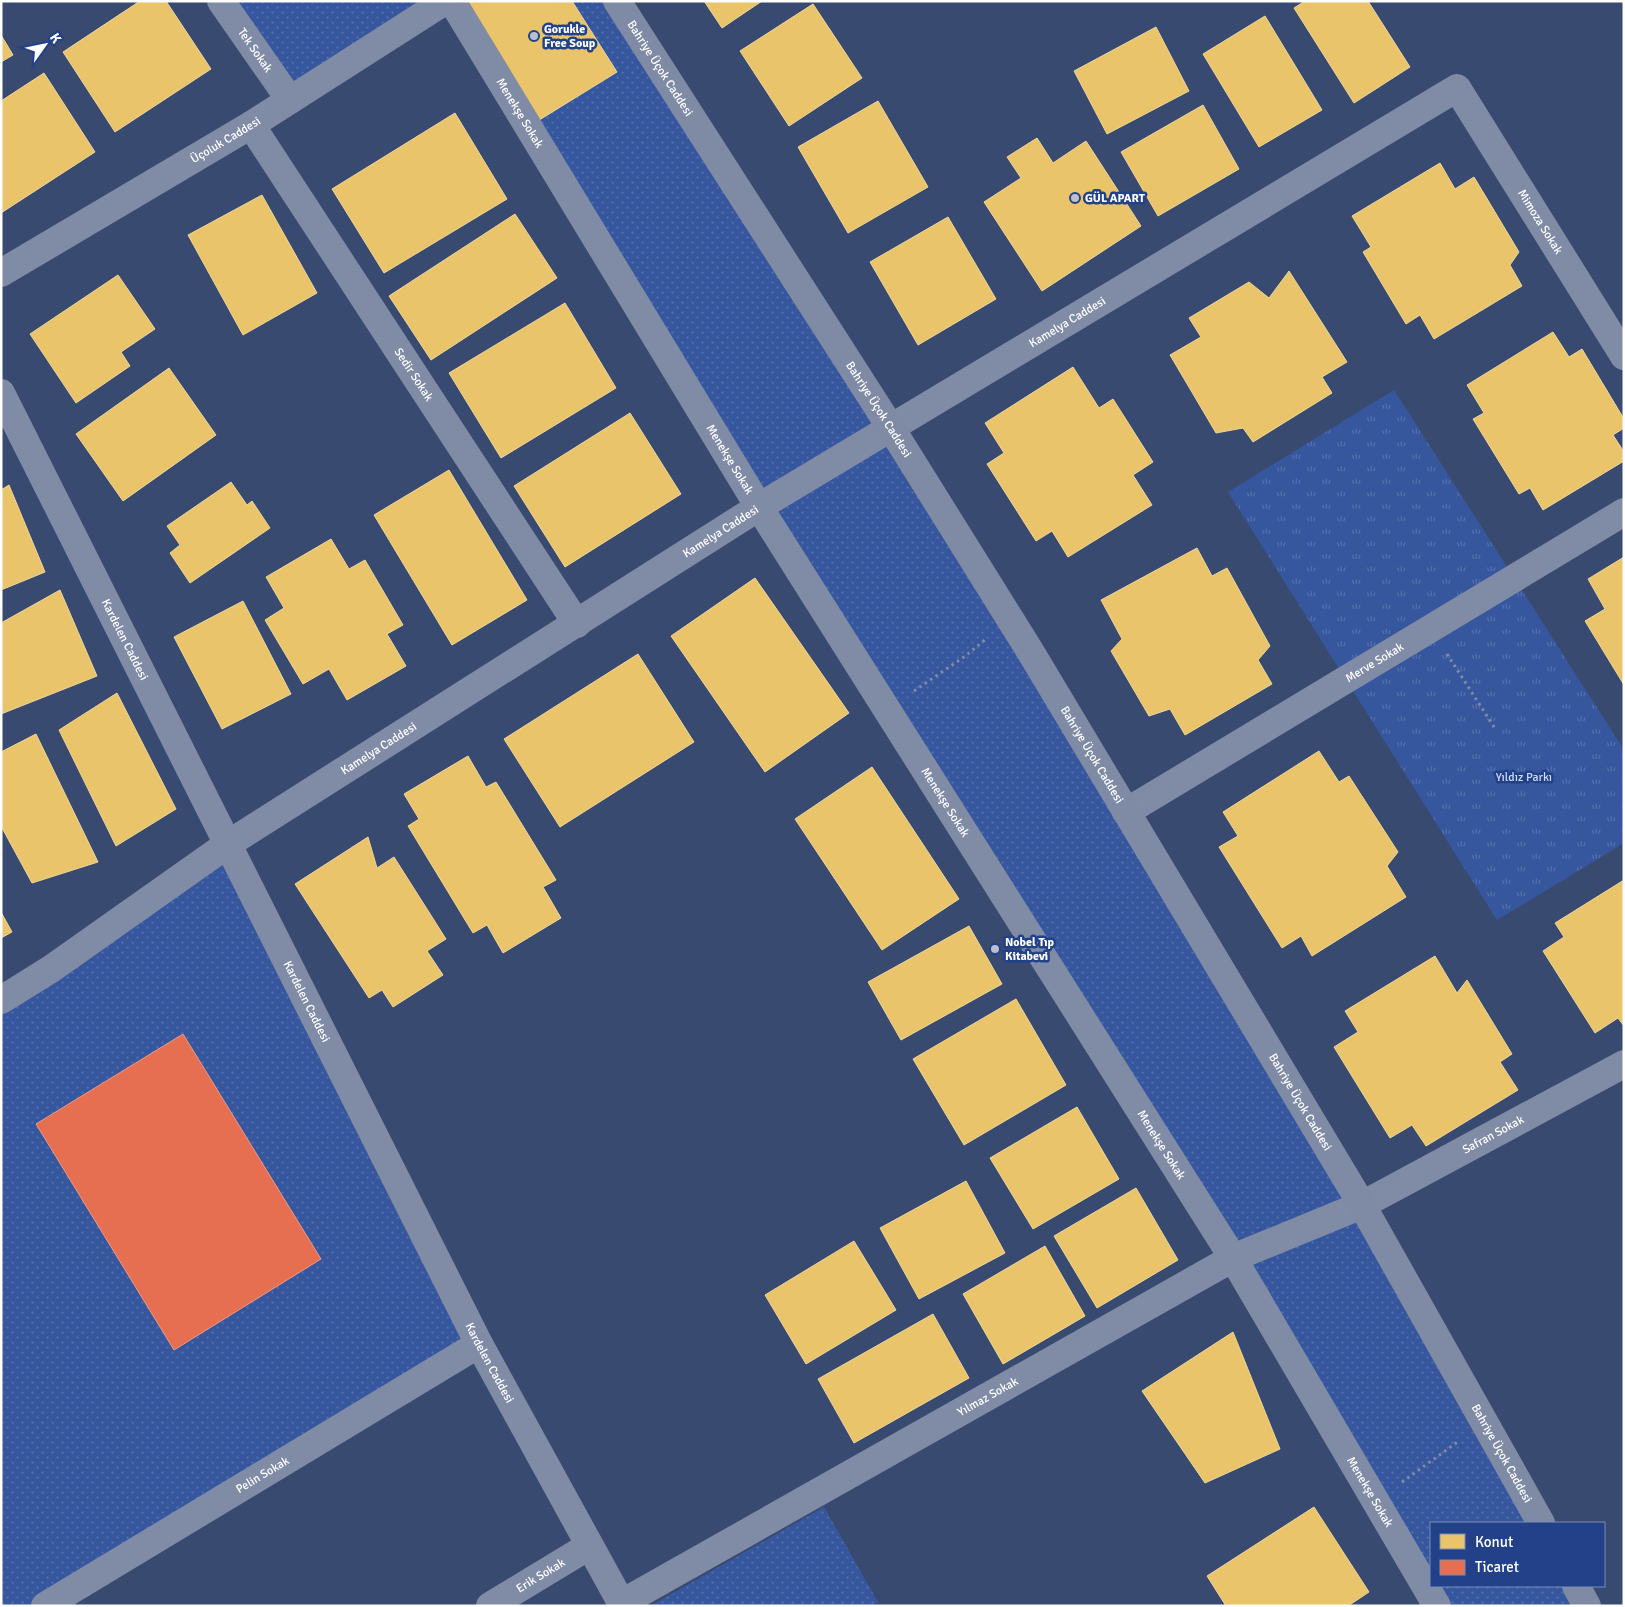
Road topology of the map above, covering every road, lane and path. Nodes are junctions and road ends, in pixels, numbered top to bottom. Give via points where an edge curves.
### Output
1 (221, 1) edge
2 (446, 1) edge
3 (452, 1) edge
4 (617, 1) edge
5 (1457, 88) joint
6 (290, 100) junction
7 (251, 125) junction
8 (1, 273) edge
9 (1624, 356) edge
10 (1, 393) edge
11 (890, 428) junction
12 (759, 507) junction
13 (1624, 512) edge
14 (1010, 619) junction
15 (577, 624) junction
16 (1430, 629) junction
17 (887, 710) junction
18 (1496, 730) dead end
19 (1126, 812) junction
20 (228, 844) junction
21 (1, 1000) edge
22 (1624, 1064) edge
23 (1362, 1205) junction
24 (1234, 1258) junction
25 (479, 1344) junction
26 (1484, 1423) junction
27 (1376, 1501) junction
28 (1539, 1522) edge
29 (589, 1546) junction
30 (1577, 1587) edge
31 (622, 1605) edge
32 (45, 1606) edge
33 (490, 1606) edge
34 (1437, 1606) edge
35 (1587, 1606) edge

1 - 6 street, Tek Sokak
2 - 6 street, Üçoluk Caddesi
3 - 12 street, Menekşe Sokak
4 - 11 main road, Bahriye Üçok Caddesi
5 - 9 street, Mimoza Sokak
5 - 11 street, Kamelya Caddesi
6 - 7 street, Üçoluk Caddesi
7 - 8 street, Üçoluk Caddesi
7 - 15 street, Sedir Sokak
10 - 20 street, Kardelen Caddesi
11 - 12 street, Kamelya Caddesi
11 - 14 main road, Bahriye Üçok Caddesi
12 - 15 street, Kamelya Caddesi
12 - 17 street, Menekşe Sokak
13 - 16 street, Merve Sokak
14 - 17 path via 964,657
14 - 19 main road, Bahriye Üçok Caddesi
15 - 20 street, Kamelya Caddesi
16 - 18 path
16 - 19 street, Merve Sokak
17 - 24 street, Menekşe Sokak
19 - 23 main road, Bahriye Üçok Caddesi
20 - 21 street, Kamelya Caddesi via 51,969
20 - 25 street, Kardelen Caddesi
22 - 23 street, Safran Sokak
23 - 24 street, Yılmaz Sokak
23 - 26 main road, Bahriye Üçok Caddesi
24 - 27 street, Menekşe Sokak
24 - 31 street, Yılmaz Sokak
25 - 29 street, Kardelen Caddesi
25 - 32 street, Pelin Sokak
26 - 27 path
26 - 28 main road, Bahriye Üçok Caddesi
27 - 34 street, Menekşe Sokak
29 - 31 street, Kardelen Caddesi
29 - 33 street, Erik Sokak
30 - 35 main road

